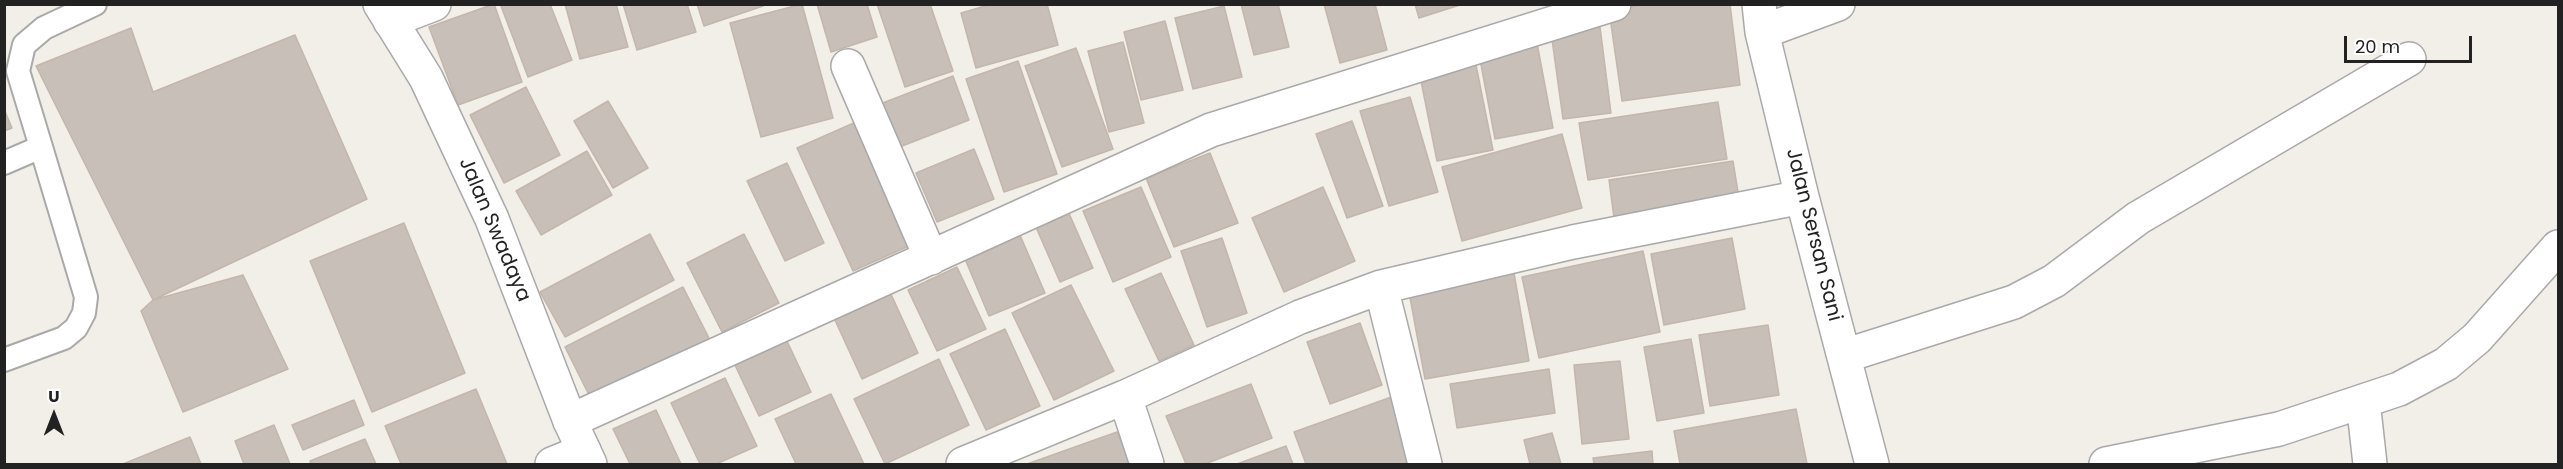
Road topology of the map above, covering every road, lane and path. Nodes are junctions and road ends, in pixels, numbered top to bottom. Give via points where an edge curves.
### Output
1 (95, 4) edge
2 (434, 4) edge
3 (1614, 4) edge
4 (1838, 4) edge
5 (385, 13) edge
6 (1761, 19) edge
7 (2409, 59) dead end
8 (848, 66) dead end
9 (41, 147) junction
10 (4, 163) edge
11 (1802, 196) junction
12 (2556, 255) edge
13 (931, 258) junction
14 (1381, 287) junction
15 (1844, 356) junction
16 (4, 360) edge
17 (1125, 397) junction
18 (2363, 401) junction
19 (570, 421) junction
20 (587, 458) edge
21 (552, 465) edge
22 (963, 465) edge
23 (1147, 465) edge
24 (1425, 465) edge
25 (1872, 465) edge
26 (2106, 465) edge
27 (2370, 465) edge

1 - 9 lane via 44,28 24,45 18,71
2 - 5 street
3 - 13 street via 1211,130
4 - 6 street
5 - 19 street, Jalan Swadaya via 426,78 492,219
6 - 11 street, Jalan Sersan Sani
7 - 15 street via 2138,218 2054,281 2014,302
8 - 13 street
9 - 10 lane
9 - 16 lane via 86,297 84,313 76,328 64,338
11 - 14 street via 1573,242
11 - 15 street, Jalan Sersan Sani
12 - 18 street via 2477,338 2446,364 2399,390
13 - 19 street
14 - 17 street via 1300,317
14 - 24 street
15 - 25 street, Jalan Sersan Sani
17 - 22 street
17 - 23 street
18 - 26 street via 2279,429
18 - 27 street
19 - 20 street, Jalan Swadaya
20 - 21 street

